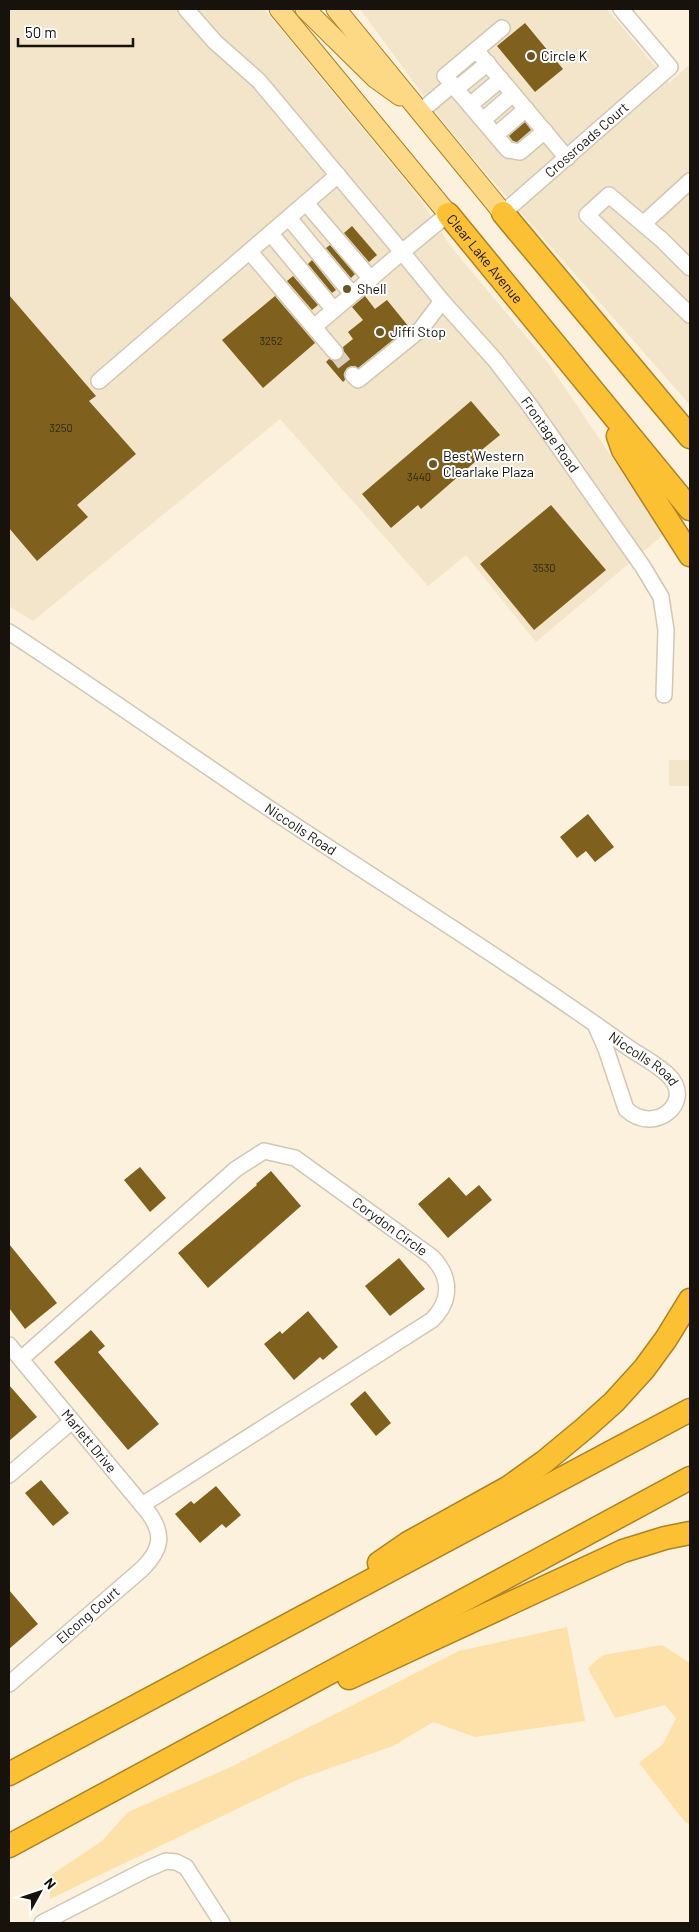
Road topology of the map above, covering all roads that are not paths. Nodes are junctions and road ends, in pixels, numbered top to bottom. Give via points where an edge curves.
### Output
1 (186, 9) edge
2 (279, 9) edge
3 (305, 9) edge
4 (336, 9) edge
5 (621, 9) edge
6 (502, 28) dead end
7 (476, 50) junction
8 (488, 64) junction
9 (500, 79) junction
10 (455, 87) junction
11 (514, 94) junction
12 (470, 105) junction
13 (418, 108) junction
14 (526, 109) junction
15 (483, 120) junction
16 (545, 131) junction
17 (496, 135) junction
18 (567, 158) junction
19 (338, 175) junction
20 (690, 181) edge
21 (306, 203) junction
22 (503, 213) junction
23 (448, 214) junction
24 (289, 218) junction
25 (643, 224) junction
26 (271, 234) junction
27 (250, 252) junction
28 (402, 252) junction
29 (690, 268) edge
30 (371, 279) junction
31 (352, 294) junction
32 (442, 301) junction
33 (334, 310) junction
34 (690, 315) edge
35 (314, 327) junction
36 (334, 352) tunnel mouth
37 (354, 375) dead end
38 (99, 380) dead end
39 (606, 407) junction
40 (690, 437) edge
41 (690, 509) edge
42 (690, 555) edge
43 (9, 632) edge
44 (664, 695) dead end
45 (595, 1024) junction
46 (690, 1300) edge
47 (9, 1345) edge
48 (21, 1359) junction
49 (690, 1410) edge
50 (72, 1421) junction
51 (9, 1474) edge
52 (690, 1478) edge
53 (142, 1504) junction
54 (690, 1533) edge
55 (159, 1541) joint
56 (294, 1623) junction
57 (9, 1684) edge
58 (193, 1747) junction
59 (9, 1774) edge
60 (9, 1846) edge
61 (42, 1923) edge
62 (222, 1923) edge

1 - 19 street, Frontage Road via 215,42 259,81
2 - 23 main road, Clear Lake Avenue
3 - 13 main road via 375,78
4 - 13 main road
5 - 18 street, Crossroads Court via 670,67
6 - 7 street
7 - 8 street
7 - 10 street via 446,76
8 - 9 street
8 - 10 street
9 - 11 street
9 - 12 street
10 - 12 street
10 - 13 street
11 - 14 street
11 - 15 street
12 - 15 street
13 - 22 main road
14 - 16 street
14 - 17 street
15 - 17 street
16 - 17 street via 520,152 508,150
16 - 18 street
18 - 22 street, Crossroads Court
19 - 21 street
19 - 28 street, Frontage Road
20 - 25 street
21 - 24 street
21 - 30 street
22 - 40 highway
23 - 28 street
23 - 39 highway, Clear Lake Avenue
24 - 26 street
24 - 31 street
25 - 29 street
25 - 34 street via 609,195 588,215
26 - 27 street
26 - 33 street
27 - 35 street
27 - 38 street
28 - 30 street
28 - 32 street, Frontage Road
30 - 31 street
31 - 33 street
32 - 37 street via 421,329 358,380
32 - 44 street, Frontage Road via 528,403 661,597 666,630
33 - 35 street
35 - 36 street
39 - 41 highway, Clear Lake Avenue
39 - 42 highway via 623,450
43 - 45 street, Niccolls Road
45 - 45 street, Niccolls Road via 626,1110 643,1120 669,1112 676,1102 677,1089 669,1076
46 - 56 highway via 644,1370 614,1402 544,1462 510,1487 408,1543
47 - 48 street, Marlett Drive
48 - 50 street, Marlett Drive
48 - 53 street, Corydon Circle via 236,1170 264,1151 295,1158 440,1266 446,1278 445,1298 432,1320
49 - 56 highway
50 - 51 street
50 - 53 street, Marlett Drive
52 - 58 highway
53 - 55 street, Marlett Drive via 154,1520
54 - 58 highway via 624,1551
55 - 57 street, Elcong Court via 154,1556 142,1569
56 - 59 highway
58 - 60 highway
61 - 62 street via 166,1861 186,1867

